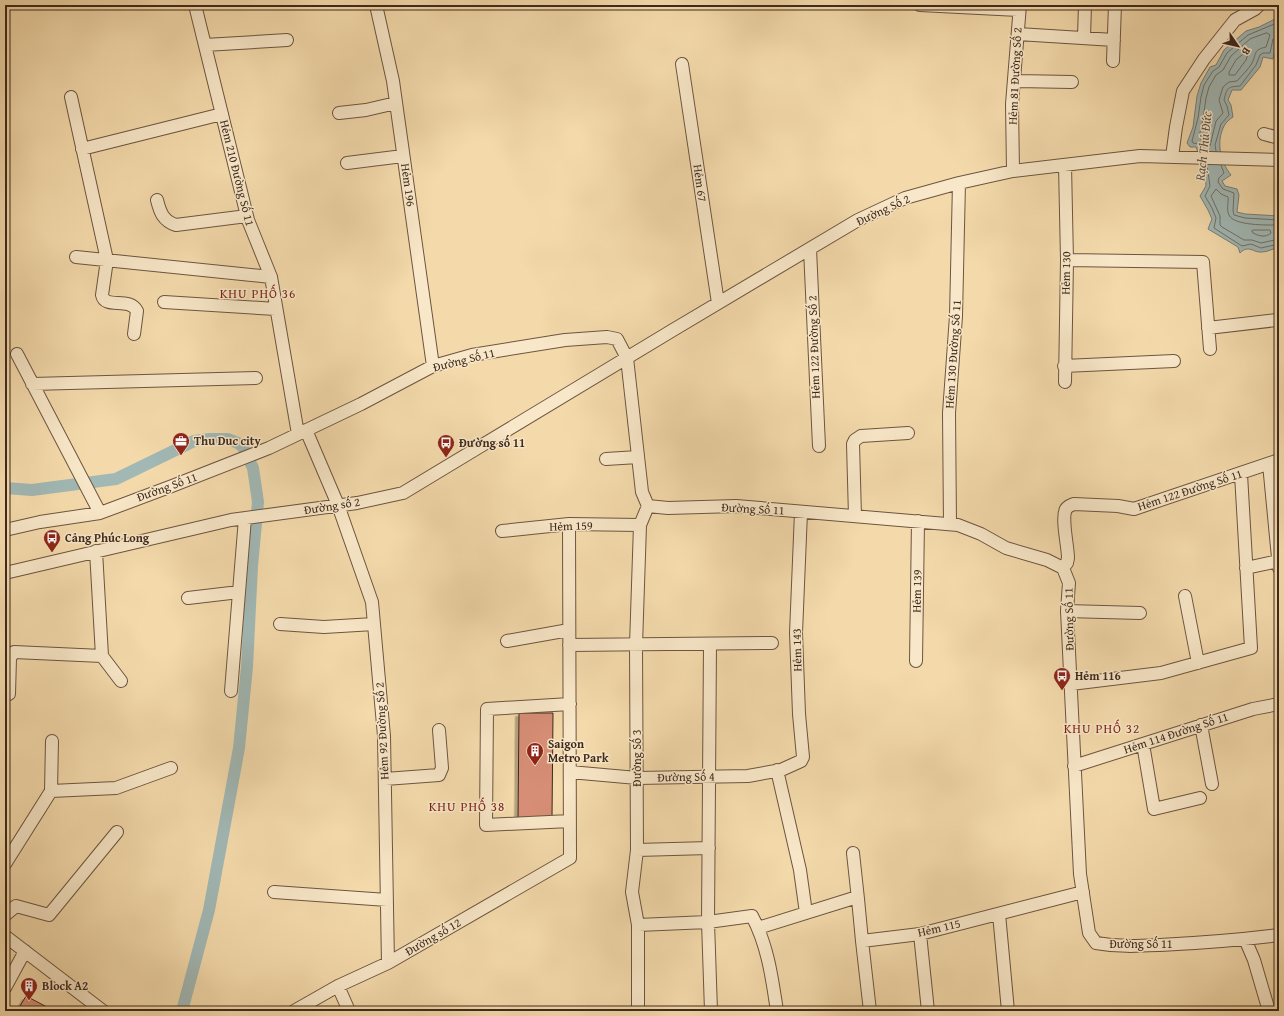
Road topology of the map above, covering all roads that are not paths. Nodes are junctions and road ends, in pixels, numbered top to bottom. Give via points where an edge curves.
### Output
1 (195, 5) edge
2 (376, 5) edge
3 (920, 5) edge
4 (1085, 5) edge
5 (1115, 5) edge
6 (1259, 5) edge
7 (963, 6) edge
8 (1019, 7) edge
9 (1018, 34) junction
10 (1084, 38) junction
11 (287, 40) dead end
12 (1114, 40) junction
13 (205, 45) junction
14 (1113, 61) dead end
15 (682, 64) dead end
16 (1014, 81) junction
17 (1072, 82) dead end
18 (71, 97) dead end
19 (396, 103) junction
20 (339, 113) dead end
21 (222, 114) junction
22 (1264, 134) dead end
23 (1279, 138) edge
24 (82, 149) junction
25 (403, 156) junction
26 (1172, 157) junction
27 (1279, 160) edge
28 (347, 163) dead end
29 (1066, 165) junction
30 (1013, 171) junction
31 (960, 183) junction
32 (157, 200) dead end
33 (247, 216) junction
34 (810, 249) junction
35 (76, 257) dead end
36 (107, 260) junction
37 (1067, 260) junction
38 (271, 277) junction
39 (164, 302) dead end
40 (718, 303) junction
41 (276, 309) junction
42 (1277, 320) dead end
43 (1208, 328) junction
44 (134, 334) dead end
45 (1210, 349) dead end
46 (17, 354) dead end
47 (627, 358) junction
48 (1174, 362) dead end
49 (433, 366) junction
50 (1064, 366) junction
51 (256, 378) dead end
52 (1065, 382) dead end
53 (32, 384) junction
54 (302, 432) junction
55 (908, 433) dead end
56 (818, 446) dead end
57 (638, 457) junction
58 (606, 459) dead end
59 (1274, 462) edge
60 (1241, 474) junction
61 (338, 505) junction
62 (648, 506) junction
63 (801, 512) junction
64 (100, 513) junction
65 (855, 516) junction
66 (245, 518) junction
67 (918, 521) junction
68 (569, 524) junction
69 (950, 524) junction
70 (640, 526) junction
71 (5, 530) edge
72 (502, 531) dead end
73 (96, 551) junction
74 (1279, 564) edge
75 (1063, 568) junction
76 (1246, 568) junction
77 (5, 572) edge
78 (239, 592) junction
79 (1185, 596) dead end
80 (188, 598) dead end
81 (1066, 611) junction
82 (1140, 613) dead end
83 (280, 624) dead end
84 (374, 624) junction
85 (569, 630) junction
86 (507, 640) dead end
87 (772, 643) dead end
88 (710, 644) junction
89 (569, 645) junction
90 (636, 645) junction
91 (102, 656) junction
92 (916, 661) dead end
93 (1198, 663) junction
94 (121, 682) dead end
95 (1071, 684) junction
96 (231, 691) dead end
97 (8, 694) dead end
98 (570, 704) junction
99 (1279, 704) edge
100 (1200, 725) junction
101 (439, 730) dead end
102 (52, 741) dead end
103 (1143, 744) junction
104 (1074, 766) junction
105 (171, 768) dead end
106 (777, 770) junction
107 (570, 772) junction
108 (709, 776) junction
109 (637, 778) junction
110 (385, 779) junction
111 (1212, 784) dead end
112 (51, 791) junction
113 (1200, 798) dead end
114 (570, 821) junction
115 (117, 832) dead end
116 (709, 848) junction
117 (637, 850) junction
118 (853, 853) dead end
119 (5, 864) edge
120 (274, 892) dead end
121 (1083, 892) junction
122 (858, 899) junction
123 (387, 900) junction
124 (806, 913) junction
125 (999, 914) junction
126 (5, 915) edge
127 (708, 922) junction
128 (638, 925) junction
129 (758, 928) junction
130 (920, 934) junction
131 (1279, 935) edge
132 (5, 936) edge
133 (1246, 939) junction
134 (862, 941) junction
135 (25, 951) junction
136 (388, 963) junction
137 (338, 986) junction
138 (5, 988) edge
139 (103, 1011) edge
140 (294, 1011) edge
141 (349, 1011) edge
142 (638, 1011) edge
143 (711, 1011) edge
144 (777, 1011) edge
145 (870, 1011) edge
146 (928, 1011) edge
147 (1008, 1011) edge
148 (1269, 1011) edge

1 - 13 street, Hẻm 210 Đường Số 11
2 - 19 street, Hẻm 196
3 - 7 street
4 - 10 street
5 - 12 street
6 - 26 street via 1235,20 1183,91
7 - 8 street
8 - 9 street, Hẻm 81 Đường Số 2
9 - 10 street
9 - 16 street, Hẻm 81 Đường Số 2
10 - 12 street
11 - 13 street
12 - 14 street
13 - 21 street, Hẻm 210 Đường Số 11
15 - 40 street, Hẻm 67
16 - 17 street
16 - 30 street, Hẻm 81 Đường Số 2
18 - 24 street
19 - 20 street
19 - 25 street, Hẻm 196
21 - 24 street
21 - 33 street, Hẻm 210 Đường Số 11
22 - 23 street
24 - 36 street
25 - 28 street
25 - 49 street, Hẻm 196
26 - 27 street, Đường Số 2
26 - 29 street, Đường Số 2 via 1140,156
29 - 30 street, Đường Số 2
29 - 37 street, Hẻm 130
30 - 31 street, Đường Số 2
31 - 34 street, Đường Số 2 via 905,198 858,220
31 - 69 street, Hẻm 130 Đường Số 11 via 956,316 949,413
32 - 33 street via 165,220 176,225
33 - 38 street, Hẻm 210 Đường Số 11
34 - 40 street, Đường Số 2
34 - 56 street, Hẻm 122 Đường Số 2
35 - 36 street
36 - 38 street
36 - 44 street via 103,298 105,301 129,304 135,308 137,311
37 - 43 street via 1204,262
37 - 50 street, Hẻm 130
38 - 41 street, Hẻm 210 Đường Số 11
39 - 41 street
40 - 47 street, Đường Số 2
41 - 54 street, Hẻm 210 Đường Số 11
42 - 43 street
43 - 45 street
46 - 53 street
47 - 49 street, Đường Số 11 via 617,339 606,337 566,340 472,355
47 - 57 street, Đường Số 11
47 - 61 street, Đường số 2 via 403,493
48 - 50 street
49 - 54 street, Đường Số 11
50 - 52 street, Hẻm 130
51 - 53 street
53 - 64 street
54 - 61 street, Hẻm 210 Đường Số 11
54 - 64 street, Đường Số 11 via 231,463
55 - 65 street via 861,436 855,440
57 - 58 street
57 - 62 street, Đường Số 11 via 642,492
59 - 60 street, Hẻm 122 Đường Số 11
59 - 74 street
60 - 75 street, Hẻm 122 Đường Số 11 via 1134,509 1118,506 1069,506 1064,521 1068,558
60 - 76 street
61 - 66 street, Đường số 2
61 - 84 street, Hẻm 92 Đường Số 2 via 372,602
62 - 63 street, Đường Số 11 via 736,506
62 - 70 street, Đường Số 3
63 - 65 street, Đường Số 11
63 - 106 street, Hẻm 143 via 796,633 803,757 801,761
64 - 71 street, Đường Số 11
65 - 67 street, Đường Số 11
66 - 73 street, Đường số 2
66 - 78 street
67 - 69 street, Đường Số 11
67 - 92 street, Hẻm 139
68 - 70 street, Hẻm 159
68 - 72 street, Hẻm 159
68 - 85 street
69 - 75 street, Đường Số 11 via 981,534 1006,548 1047,560
70 - 90 street, Đường Số 3
73 - 77 street, Đường số 2
73 - 91 street
74 - 76 street
75 - 81 street, Đường Số 11 via 1069,583
76 - 93 street via 1251,648
78 - 80 street
78 - 96 street
79 - 93 street
81 - 82 street
81 - 95 street, Đường Số 11
83 - 84 street via 324,627
84 - 110 street, Hẻm 92 Đường Số 2 via 384,736
85 - 86 street
85 - 89 street
87 - 88 street
88 - 90 street
88 - 108 street
89 - 90 street
89 - 98 street
90 - 109 street, Đường Số 3
91 - 94 street
91 - 97 street via 14,652 10,658
93 - 95 street via 1161,673
95 - 104 street, Đường Số 11
98 - 107 street
98 - 114 street via 487,709 486,825
99 - 100 street, Hẻm 114 Đường Số 11
100 - 103 street, Hẻm 114 Đường Số 11
100 - 111 street
101 - 110 street via 442,768 439,775
102 - 112 street
103 - 104 street, Hẻm 114 Đường Số 11
103 - 113 street via 1154,808
104 - 121 street, Đường Số 11
105 - 112 street via 116,788
106 - 108 street, Đường Số 4 via 748,776
106 - 124 street via 800,870
107 - 109 street, Đường Số 4
107 - 114 street
108 - 109 street, Đường Số 4
108 - 116 street
109 - 117 street, Đường Số 3
110 - 123 street, Hẻm 92 Đường Số 2
112 - 119 street
114 - 136 street, Đường số 12 via 570,858
115 - 126 street via 49,916 16,906
116 - 117 street
116 - 127 street
117 - 128 street, Đường Số 3 via 632,892
118 - 122 street
120 - 123 street
121 - 125 street, Hẻm 115
121 - 133 street, Đường Số 11 via 1089,933 1096,943 1116,946
122 - 124 street via 854,898
122 - 134 street
123 - 136 street, Hẻm 92 Đường Số 2
124 - 129 street
125 - 130 street, Hẻm 115
125 - 147 street
127 - 128 street
127 - 129 street via 752,916
127 - 143 street
128 - 142 street, Đường Số 3
129 - 144 street via 768,958
130 - 134 street, Hẻm 115
130 - 146 street
131 - 133 street, Đường Số 11
132 - 135 street
133 - 148 street
134 - 145 street
135 - 138 street
135 - 139 street
136 - 137 street, Đường số 12
137 - 140 street, Đường số 12
137 - 141 street

